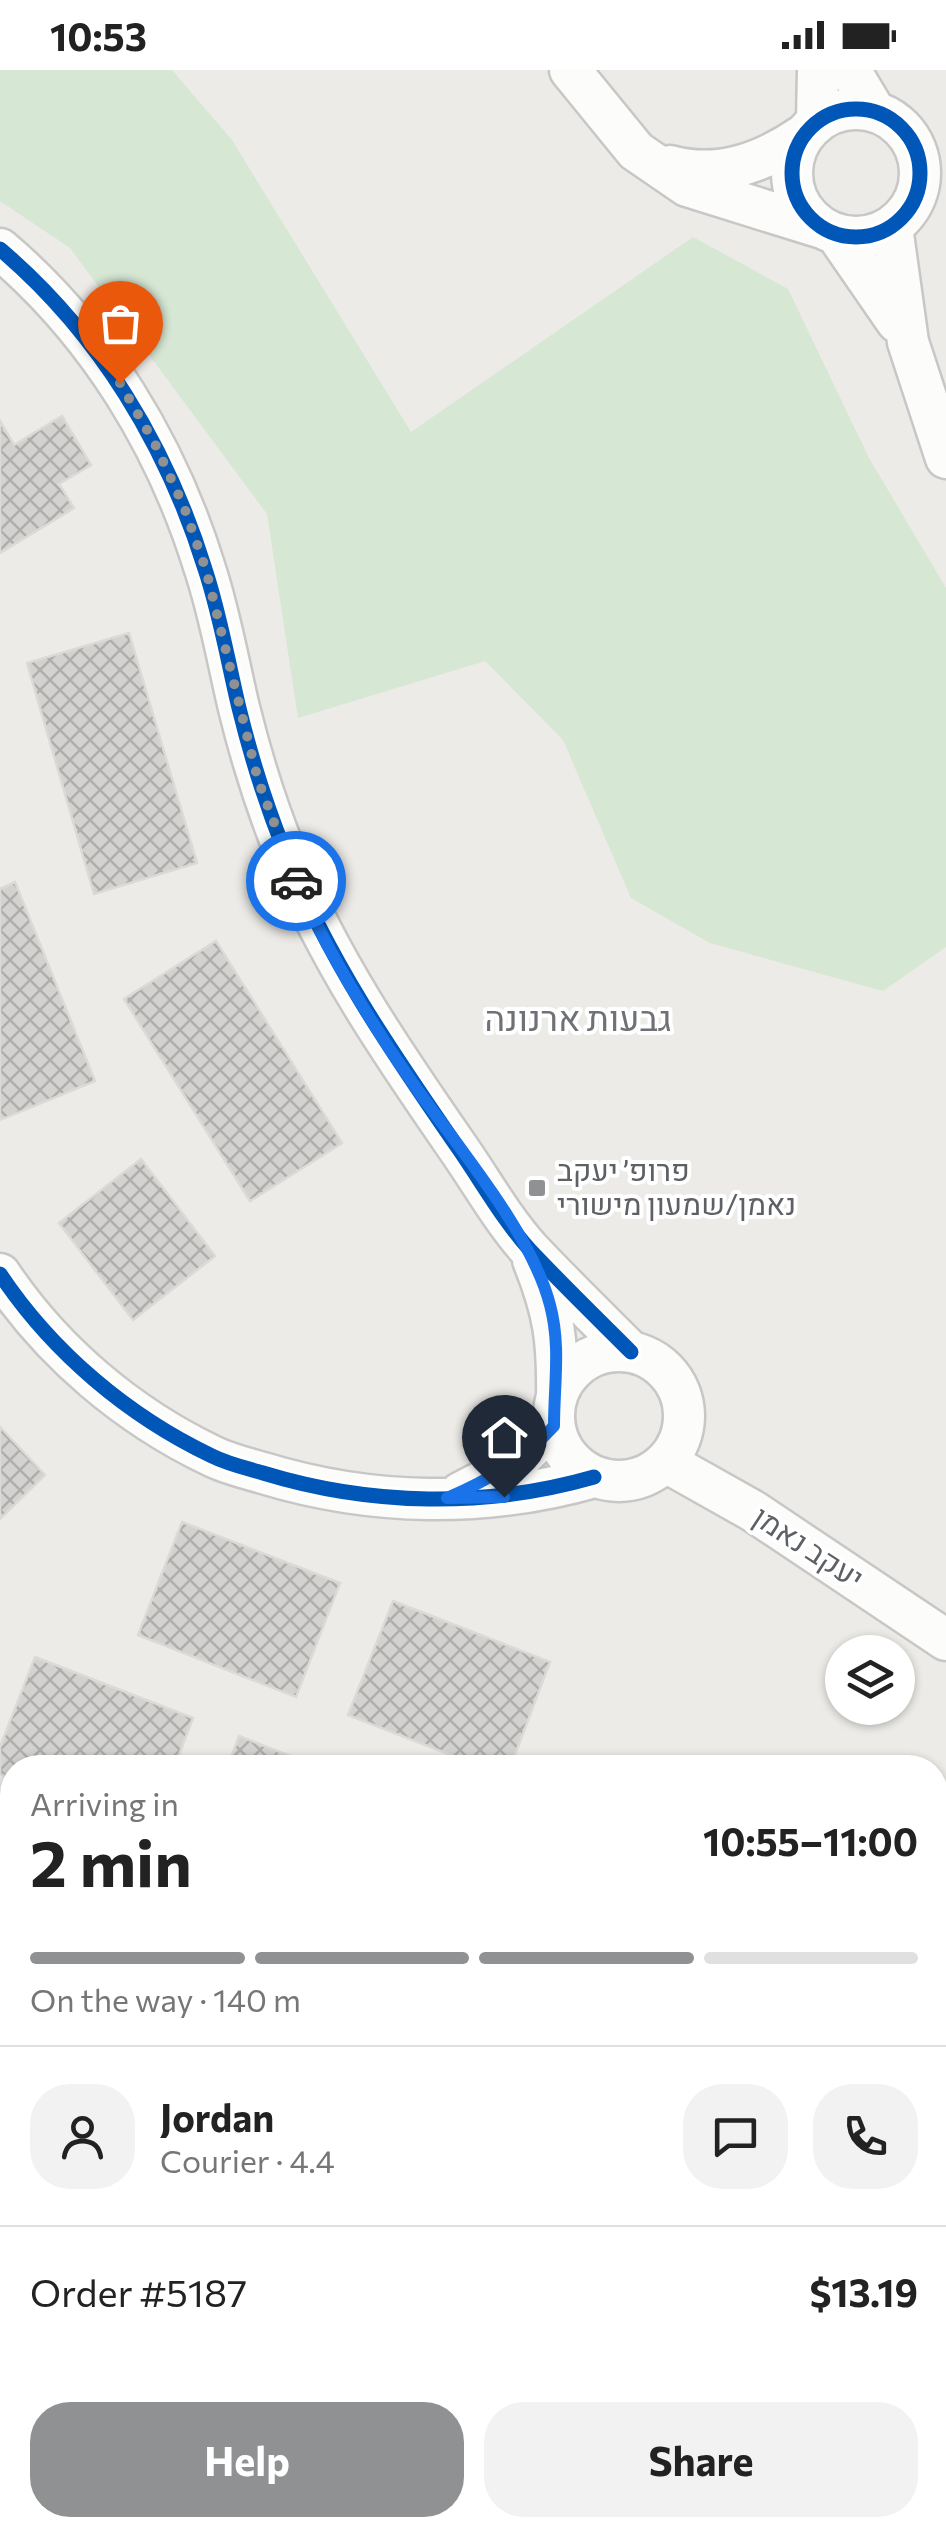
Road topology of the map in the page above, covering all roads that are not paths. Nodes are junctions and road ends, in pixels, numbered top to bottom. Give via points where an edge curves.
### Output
1 (570, 70) edge
2 (818, 70) edge
3 (850, 70) edge
4 (886, 117) junction
5 (810, 129) junction
6 (946, 137) edge
7 (652, 162) junction
8 (932, 181) edge
9 (892, 226) junction
10 (829, 232) junction
11 (0, 249) edge
12 (908, 342) junction
13 (946, 458) edge
14 (528, 1247) junction
15 (0, 1274) edge
16 (631, 1352) junction
17 (555, 1411) junction
18 (666, 1462) junction
19 (594, 1477) junction
20 (447, 1498) junction
21 (946, 1640) edge

1 - 7 street
2 - 5 street
3 - 4 street
4 - 5 street via 855,108 834,111
4 - 6 street
4 - 8 street via 912,140
5 - 7 street via 760,161 728,169 688,171
5 - 10 street via 794,155 795,194 806,214
7 - 10 street via 687,186
8 - 9 street
9 - 10 street via 870,236
9 - 12 street
10 - 12 street
11 - 14 street via 76,325 155,444 206,570 247,742 298,884 372,1022
12 - 13 street
14 - 16 street
14 - 17 street via 555,1330
15 - 20 street via 68,1356 137,1414 215,1458 304,1485
16 - 17 street via 593,1356 565,1380
16 - 18 street via 666,1371 677,1387 683,1426
17 - 19 street via 567,1457
17 - 20 street via 512,1466
18 - 19 street via 632,1480
18 - 21 street, יעקב נאמן via 753,1511
19 - 20 street via 534,1493

